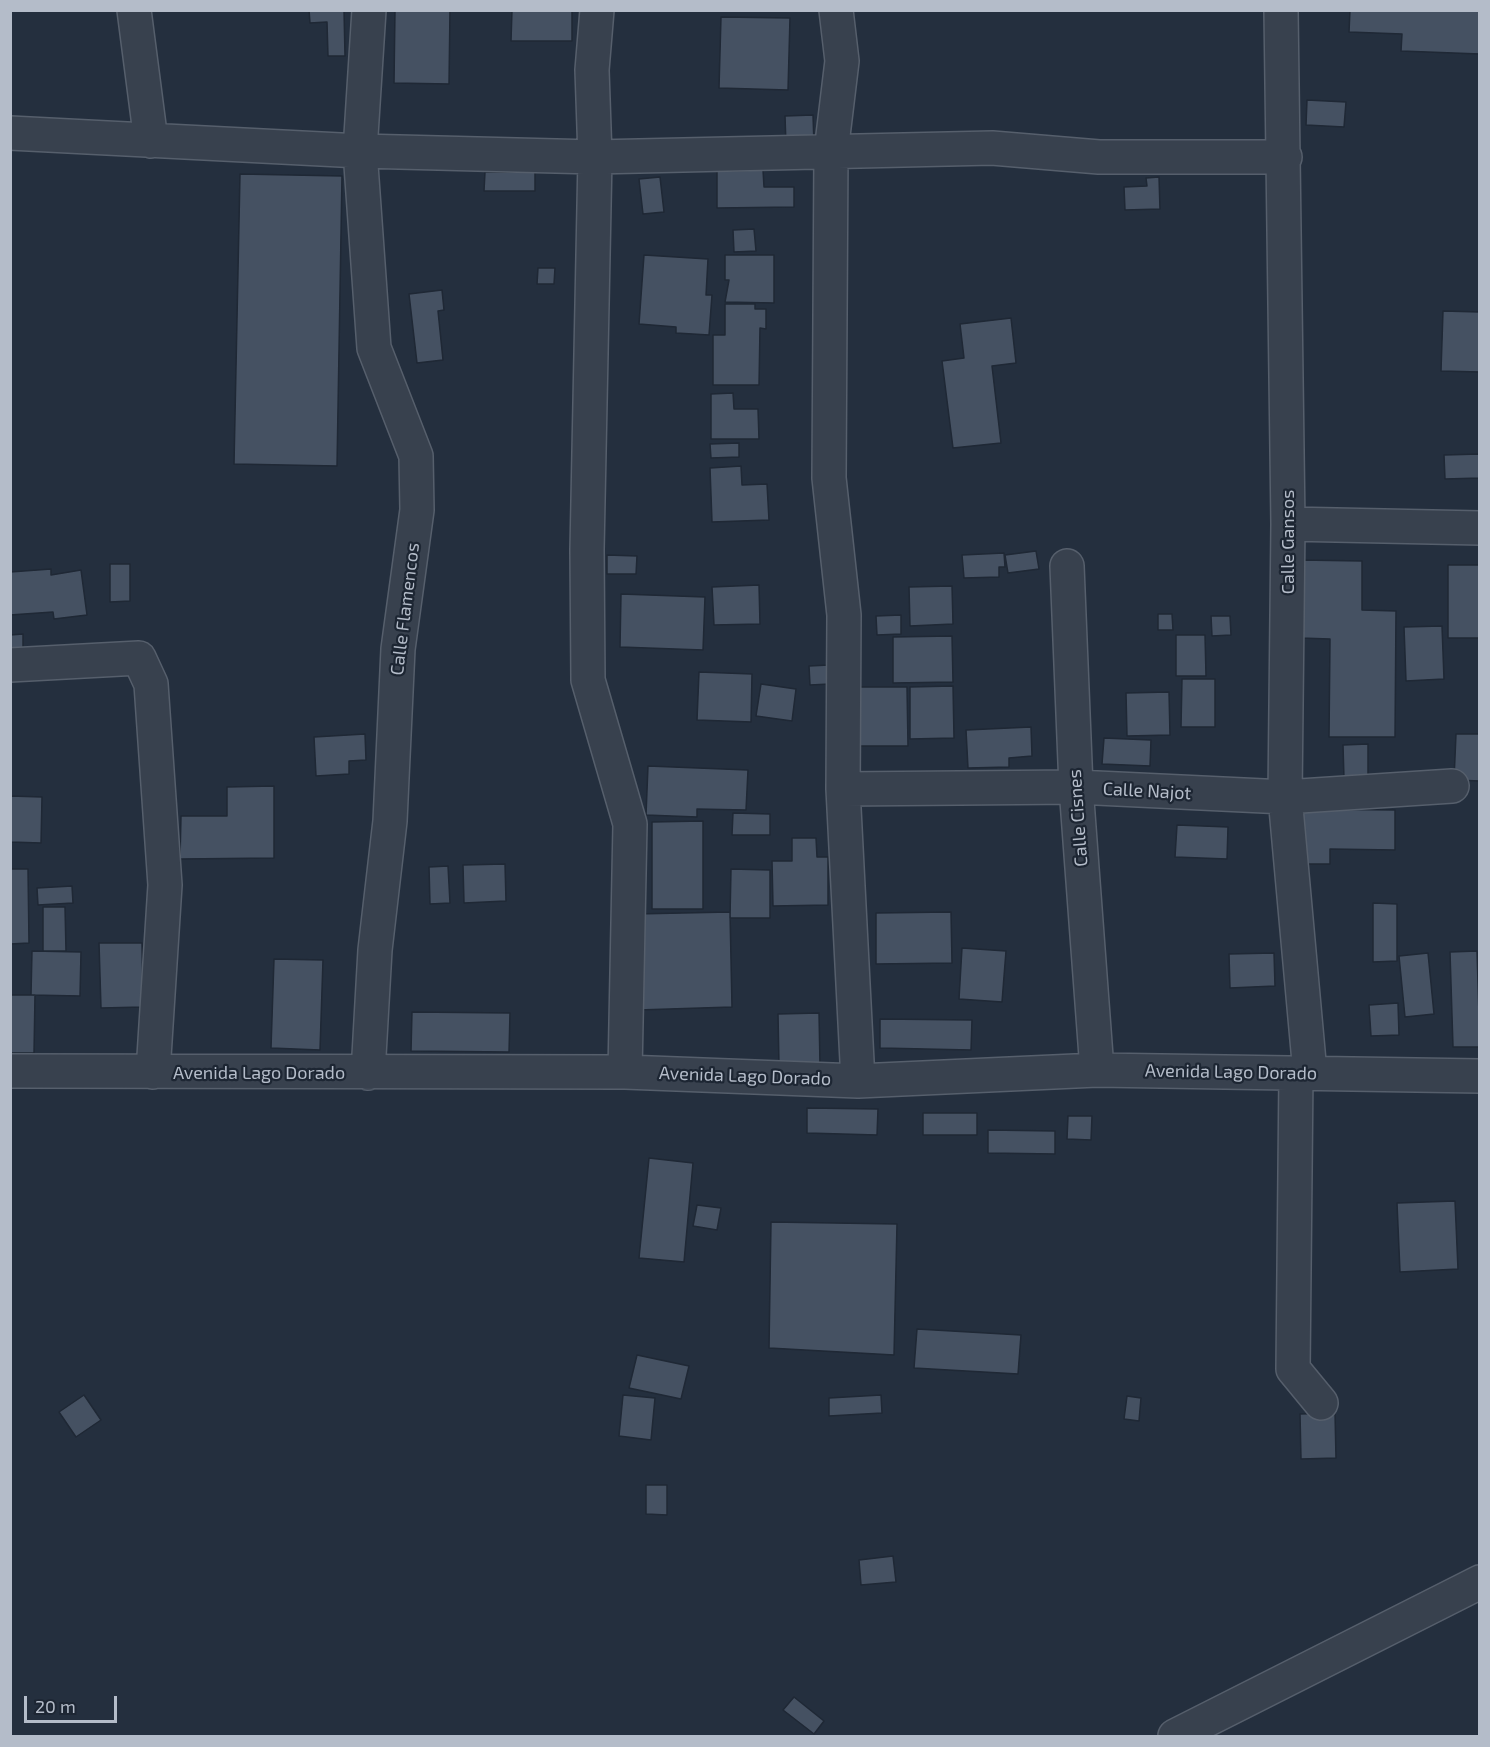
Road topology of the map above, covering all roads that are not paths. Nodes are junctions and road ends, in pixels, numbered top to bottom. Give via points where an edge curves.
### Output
1 (134, 10) edge
2 (369, 10) edge
3 (597, 10) edge
4 (836, 10) edge
5 (1281, 10) edge
6 (10, 133) edge
7 (152, 141) junction
8 (360, 151) junction
9 (831, 152) junction
10 (595, 157) junction
11 (1285, 157) junction
12 (1288, 524) junction
13 (1479, 528) edge
14 (1066, 566) dead end
15 (10, 664) edge
16 (1452, 786) dead end
17 (1076, 788) junction
18 (843, 789) junction
19 (1285, 797) junction
20 (1097, 1070) junction
21 (10, 1071) edge
22 (153, 1072) junction
23 (625, 1072) junction
24 (1303, 1073) junction
25 (368, 1074) junction
26 (1479, 1076) edge
27 (858, 1081) junction
28 (1321, 1403) dead end
29 (1479, 1582) edge
30 (1174, 1737) edge

1 - 7 street
2 - 8 street, Calle Flamencos
3 - 10 street via 592,70
4 - 9 street via 842,61
5 - 11 street, Calle Gansos
6 - 7 street
7 - 8 street
8 - 10 street
8 - 25 street, Calle Flamencos via 374,348 416,456 417,510 398,649 390,821 375,950
9 - 10 street
9 - 11 street via 992,148 1099,157
9 - 18 street via 829,478 844,615
10 - 23 street via 588,680 630,824
11 - 12 street, Calle Gansos
12 - 13 street
12 - 19 street, Calle Gansos
14 - 17 street, Calle Cisnes
15 - 22 street via 139,658 151,684 165,885
16 - 19 street, Calle Najot
17 - 18 street, Calle Najot
17 - 19 street, Calle Najot
17 - 20 street, Calle Cisnes
18 - 27 street
19 - 24 street, Calle Gansos
20 - 24 street, Avenida Lago Dorado
20 - 27 street, Avenida Lago Dorado
21 - 22 street, Avenida Lago Dorado
22 - 25 street, Avenida Lago Dorado
23 - 25 street, Avenida Lago Dorado
23 - 27 street, Avenida Lago Dorado
24 - 26 street, Avenida Lago Dorado
24 - 28 street, Calle Gansos via 1293,1369
29 - 30 street

